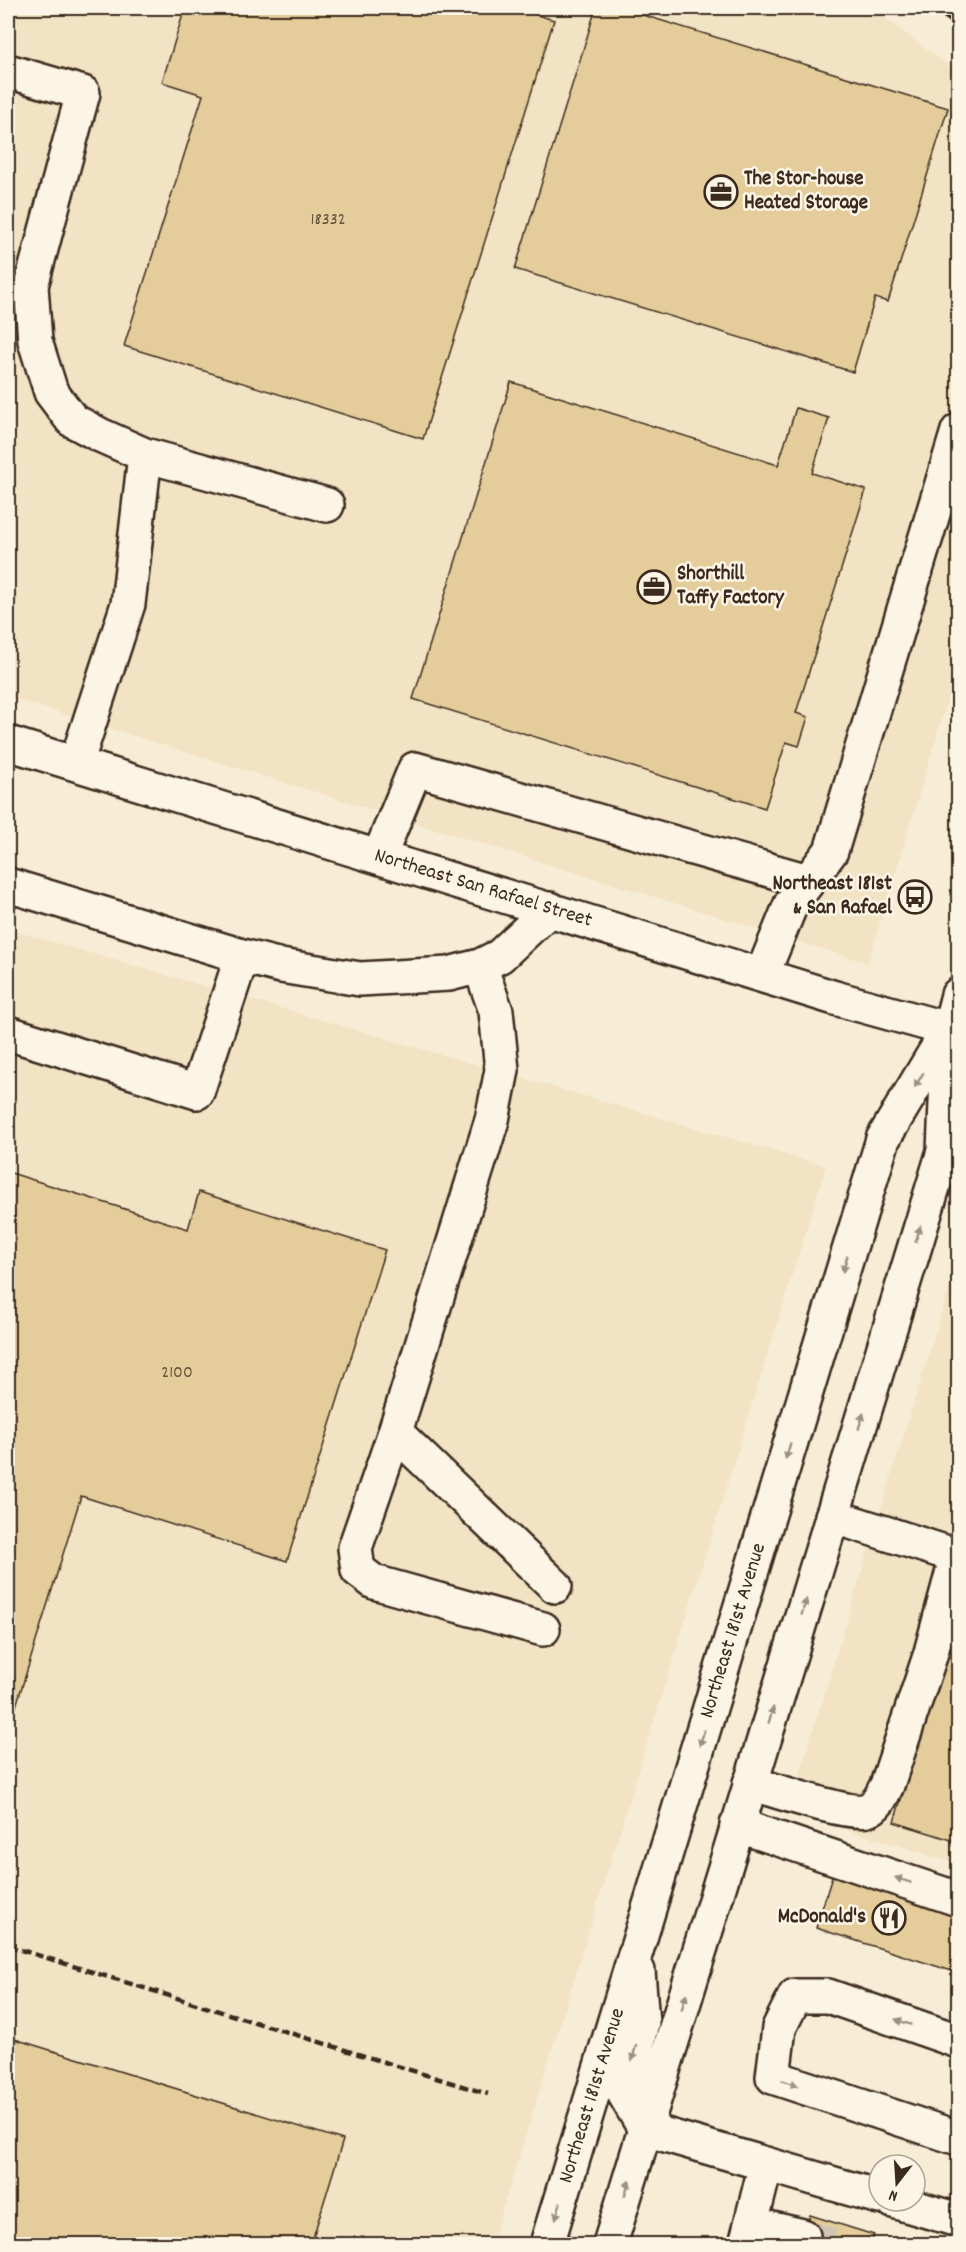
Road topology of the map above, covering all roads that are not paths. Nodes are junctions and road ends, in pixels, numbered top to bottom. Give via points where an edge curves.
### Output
1 (8, 71) edge
2 (958, 431) edge
3 (145, 455) junction
4 (327, 505) dead end
5 (8, 742) edge
6 (76, 764) junction
7 (379, 857) junction
8 (808, 881) junction
9 (8, 885) edge
10 (550, 909) junction
11 (242, 956) junction
12 (480, 966) junction
13 (762, 975) junction
14 (958, 995) edge
15 (954, 1031) edge
16 (8, 1033) edge
17 (395, 1432) junction
18 (832, 1516) junction
19 (958, 1556) edge
20 (555, 1586) dead end
21 (543, 1629) dead end
22 (750, 1783) junction
23 (737, 1825) junction
24 (958, 1899) edge
25 (636, 1954) junction
26 (958, 2041) edge
27 (645, 2129) junction
28 (958, 2138) edge
29 (766, 2164) junction
30 (867, 2193) edge
31 (927, 2211) edge
32 (958, 2220) edge
33 (748, 2234) edge
34 (803, 2236) tunnel mouth
35 (547, 2244) edge
36 (610, 2244) edge

1 - 3 main road via 83,93 31,286 35,341 51,392 72,420
2 - 8 main road via 831,851
3 - 4 main road
3 - 6 main road via 128,604
5 - 6 main road, Northeast San Rafael Street
6 - 7 main road, Northeast San Rafael Street
7 - 8 main road via 415,769
7 - 10 main road, Northeast San Rafael Street
8 - 13 main road via 791,904
9 - 11 main road
10 - 12 main road via 501,956
10 - 13 main road, Northeast San Rafael Street
11 - 12 main road via 360,979 448,974
11 - 16 main road via 197,1092
12 - 17 main road via 496,1011 502,1070 492,1120
13 - 15 main road, Northeast San Rafael Street
14 - 15 main road, Northeast 181st Avenue
18 -> 15 main road, Northeast 181st Avenue via 944,1151
15 -> 25 main road, Northeast 181st Avenue via 883,1139
17 - 20 main road
17 - 21 main road via 355,1548 358,1570 374,1582
18 - 19 main road
22 -> 18 main road, Northeast 181st Avenue
19 - 22 main road via 930,1656 887,1785 876,1805 865,1811 834,1807
22 - 23 main road, Northeast 181st Avenue
24 -> 23 main road
27 -> 23 main road, Northeast 181st Avenue
25 -> 27 main road via 642,2023 624,2093
25 -> 35 main road, Northeast 181st Avenue
26 -> 28 main road via 828,1996 795,1995 779,2028 773,2077
27 - 29 main road
36 -> 27 main road, Northeast 181st Avenue
29 - 30 main road
29 - 33 main road
31 - 32 main road
33 - 34 main road

